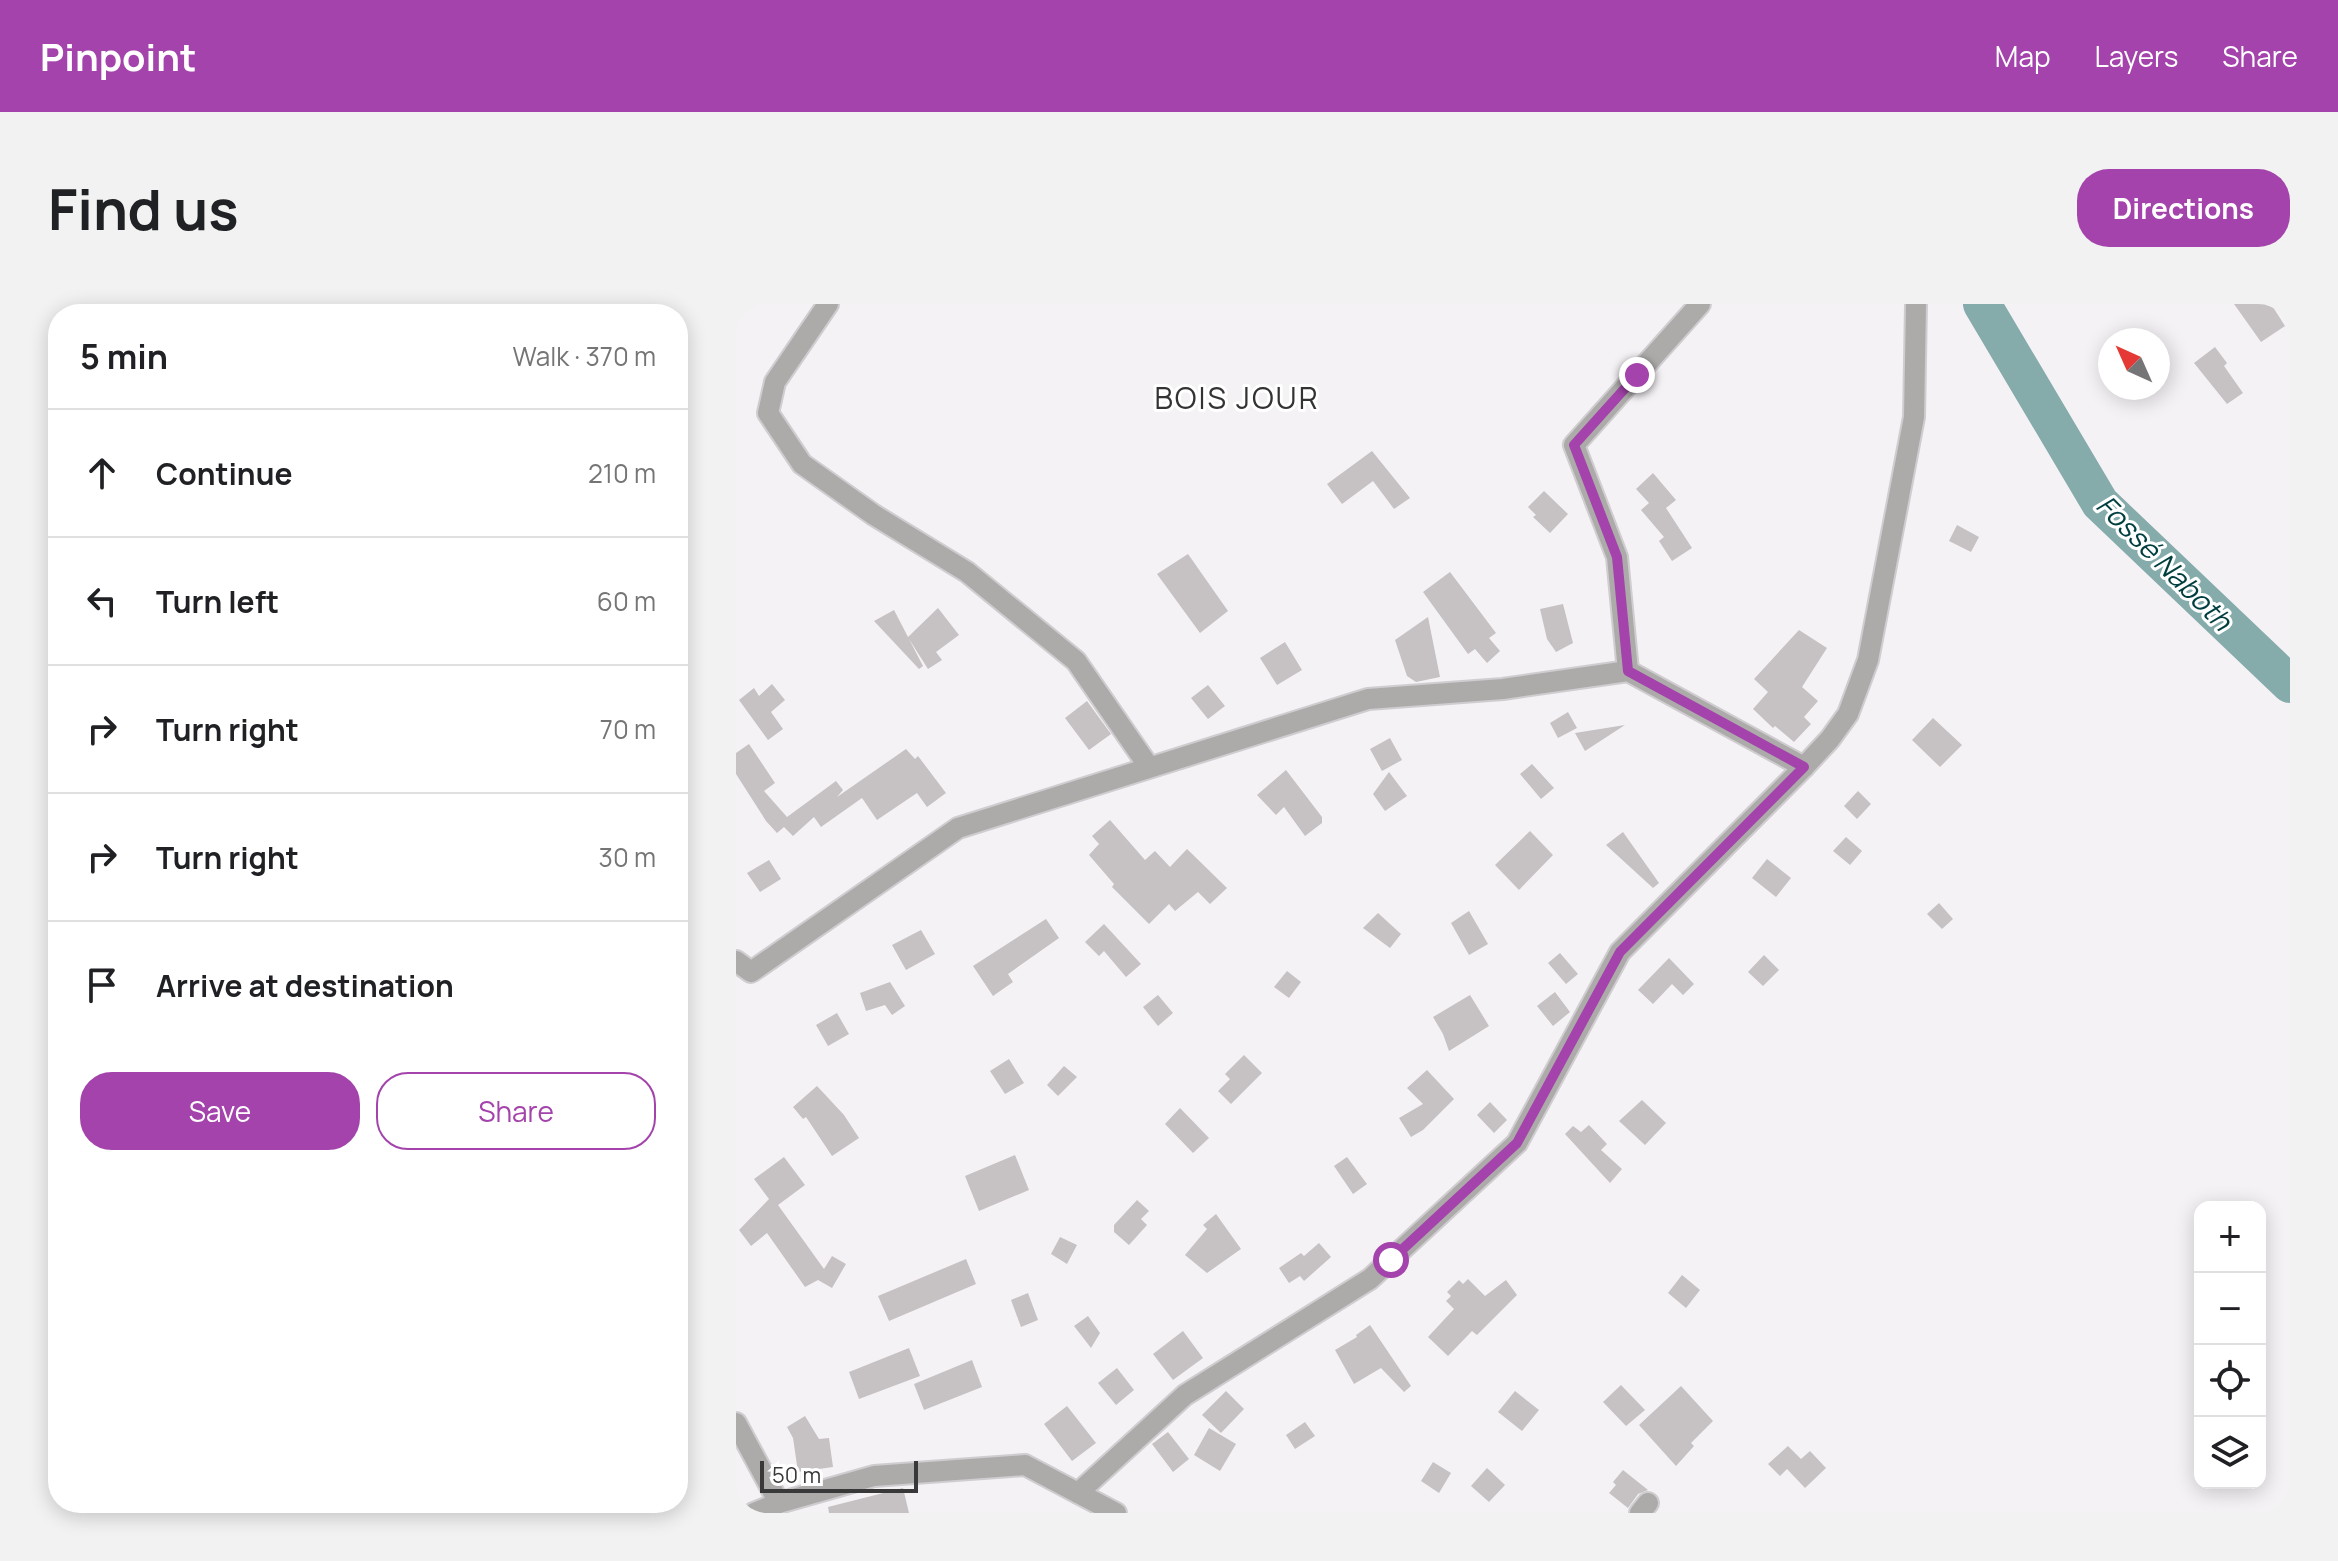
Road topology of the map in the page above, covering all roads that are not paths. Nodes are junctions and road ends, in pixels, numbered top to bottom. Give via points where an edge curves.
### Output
1 (828, 304) edge
2 (1700, 304) edge
3 (1916, 304) edge
4 (1628, 671) junction
5 (1149, 767) junction
6 (1804, 767) junction
7 (736, 961) edge
8 (736, 1423) edge
9 (1078, 1493) junction
10 (779, 1503) junction
11 (754, 1513) edge
12 (1116, 1513) edge

1 - 5 street via 775,382 768,413 802,464 967,572 1076,661
2 - 4 street via 1574,445 1617,557
3 - 6 street via 1914,417 1868,660 1848,714
4 - 5 street via 1503,689 1368,699
4 - 6 street
5 - 7 street via 958,828 751,972
6 - 9 street via 1620,952 1517,1143 1370,1279 1185,1395
8 - 10 street
9 - 10 street via 1025,1465 874,1476
9 - 12 street
10 - 11 street

